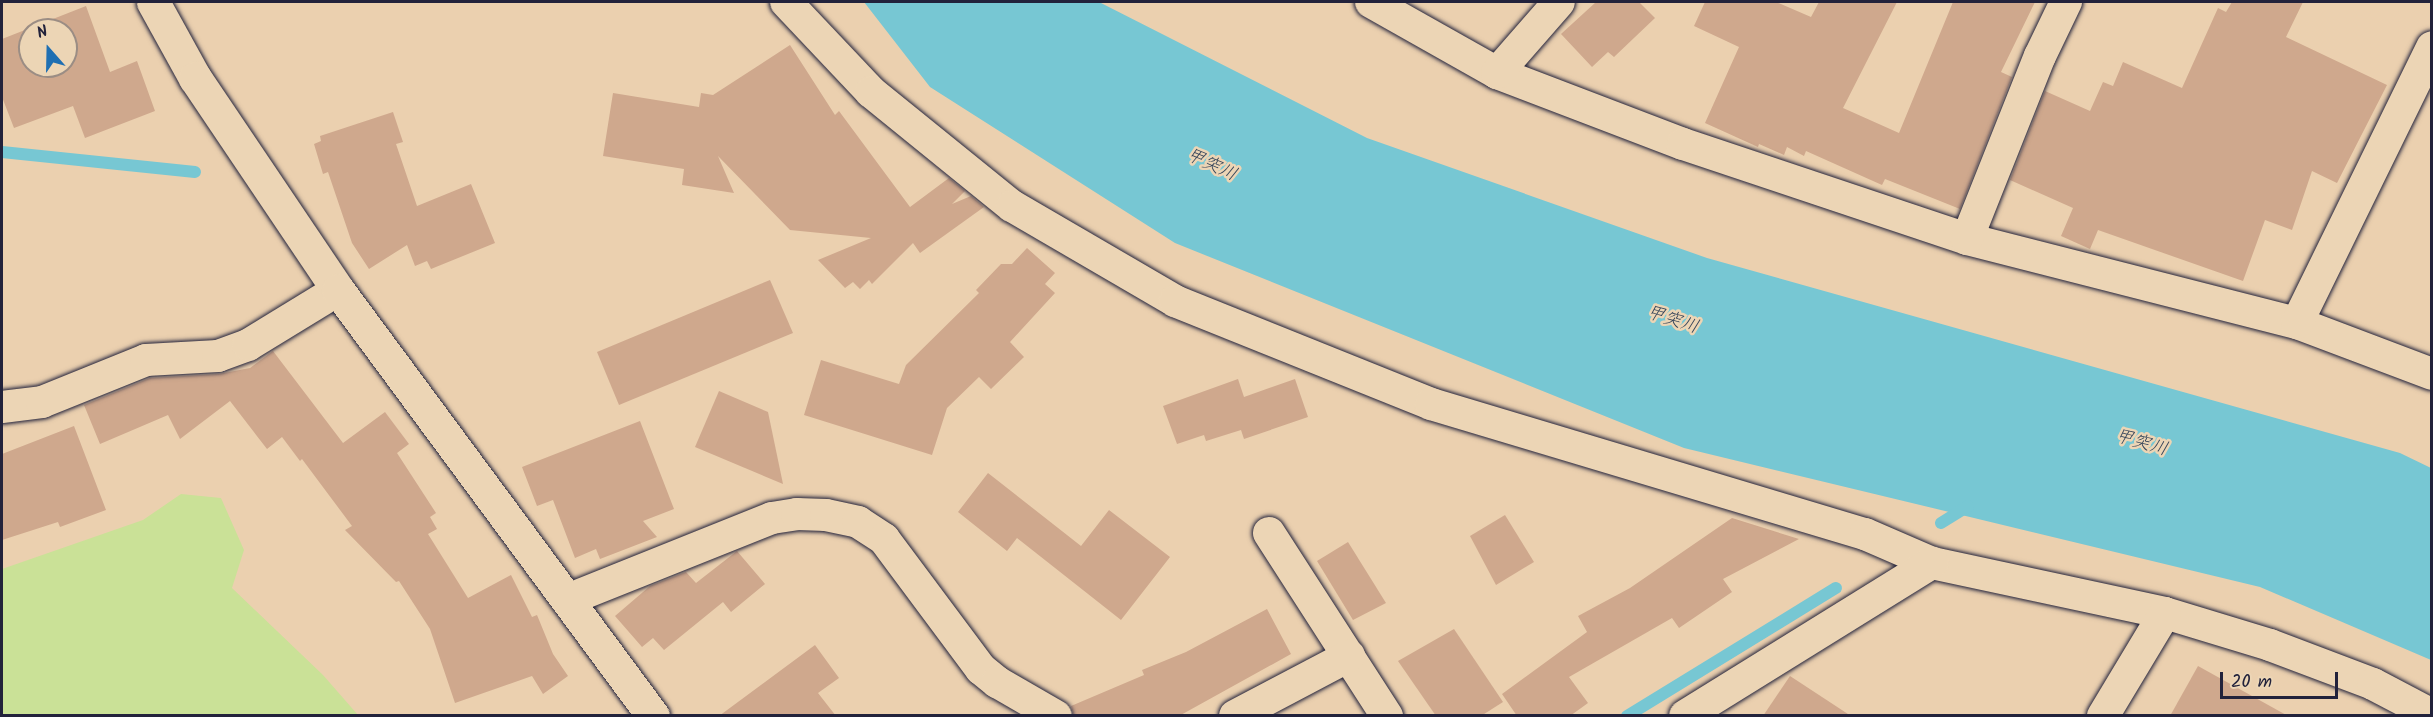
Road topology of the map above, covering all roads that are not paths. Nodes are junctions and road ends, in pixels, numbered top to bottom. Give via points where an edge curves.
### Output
1 (153, 2) edge
2 (786, 2) edge
3 (1371, 2) edge
4 (1559, 2) edge
5 (2066, 2) edge
6 (2432, 47) edge
7 (1497, 73) junction
8 (1967, 239) junction
9 (338, 291) junction
10 (2297, 323) junction
11 (2432, 374) edge
12 (2, 407) edge
13 (1269, 533) dead end
14 (1932, 563) junction
15 (567, 600) junction
16 (2165, 613) junction
17 (1348, 656) junction
18 (2432, 715) edge
19 (653, 716) edge
20 (1056, 716) edge
21 (1235, 716) edge
22 (1387, 716) edge
23 (1685, 716) edge
24 (2103, 716) edge

1 - 9 street via 195,78
2 - 14 street via 871,92 1012,206 1175,301 1431,404 1865,534
3 - 7 street
4 - 7 street
5 - 8 street via 2040,56
6 - 10 street
7 - 8 street via 1683,144
8 - 10 street
9 - 12 street via 248,345 218,356 146,360 42,402
9 - 15 street
10 - 11 street
13 - 17 street
14 - 16 street
14 - 23 street
15 - 19 street
15 - 20 street via 772,518 826,515 858,522 884,539 981,669
16 - 18 street via 2270,645 2373,684
16 - 24 street
17 - 21 street
17 - 22 street

